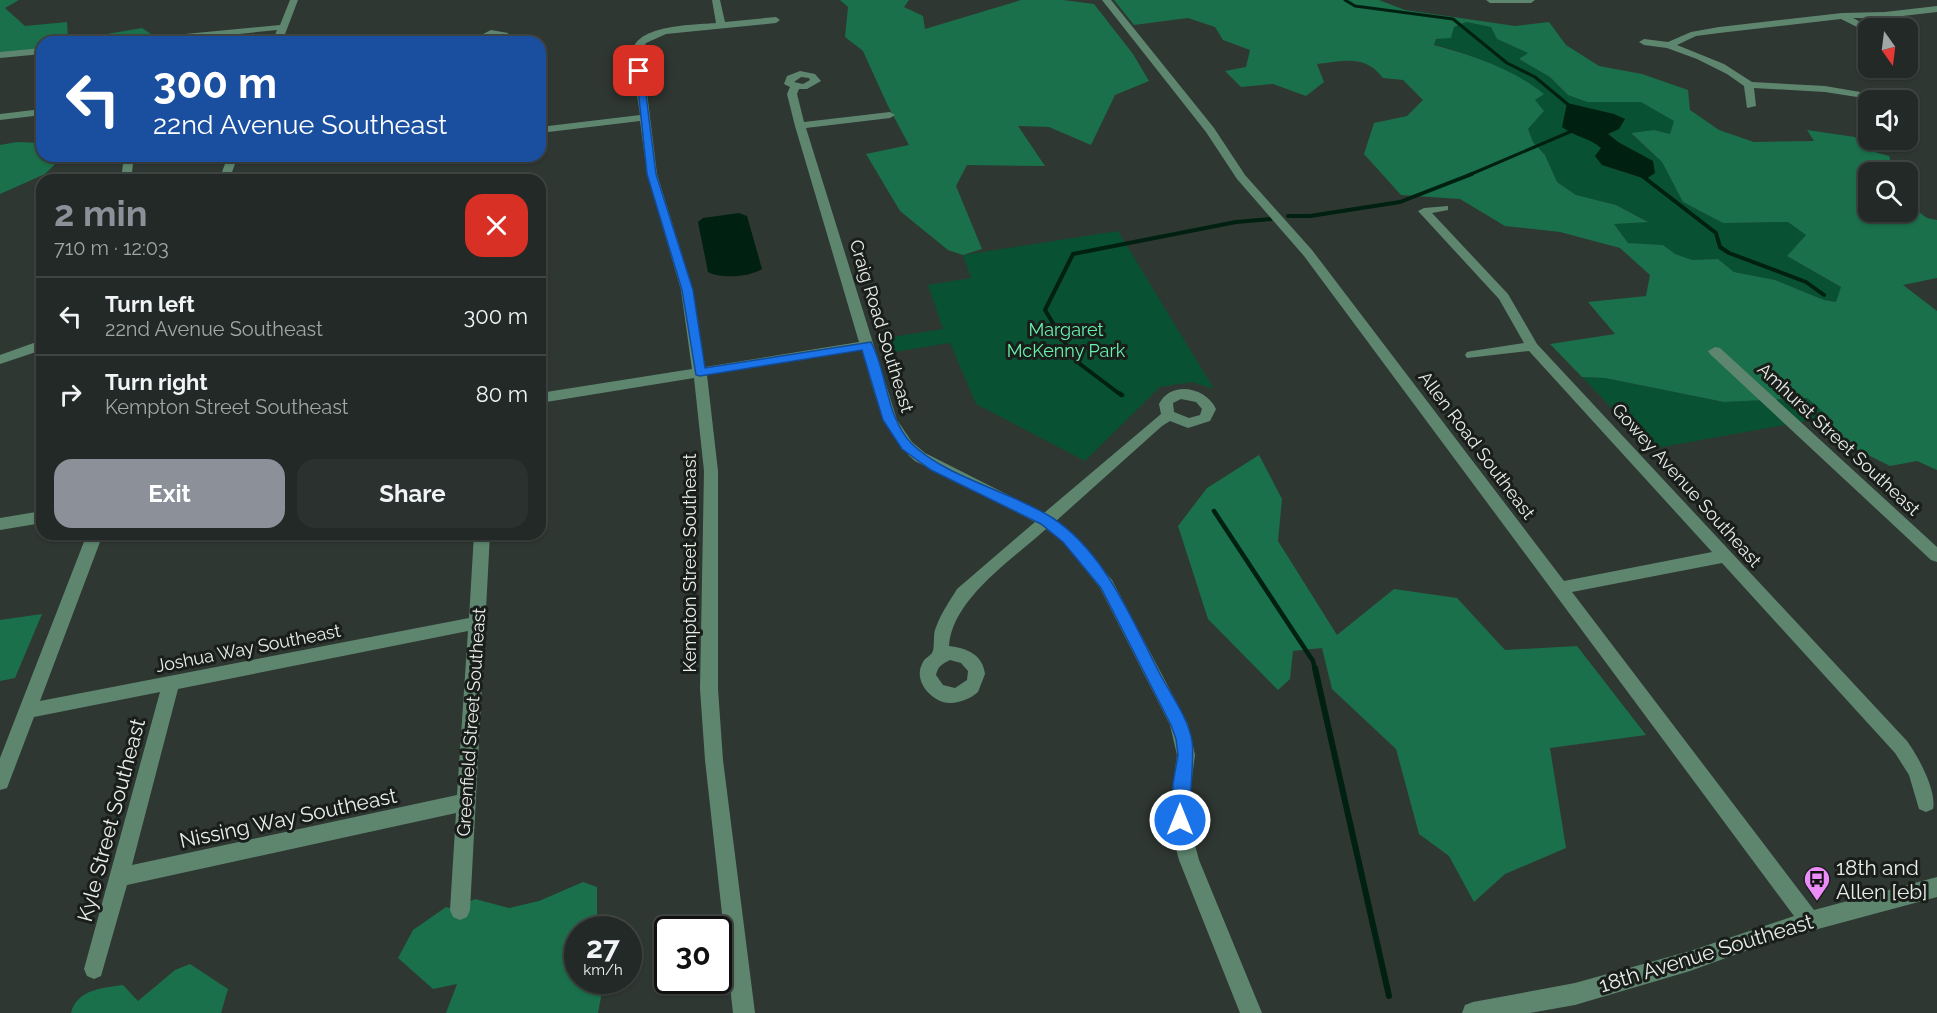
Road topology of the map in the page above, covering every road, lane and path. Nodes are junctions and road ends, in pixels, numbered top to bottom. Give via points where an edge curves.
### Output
1 (294, 0) edge
2 (1106, 0) edge
3 (1490, 0) edge
4 (1531, 0) edge
5 (1912, 0) edge
6 (717, 3) edge
7 (1935, 11) edge
8 (1842, 16) junction
9 (776, 20) dead end
10 (1858, 24) edge
11 (721, 25) junction
12 (283, 27) junction
13 (193, 36) edge
14 (279, 36) edge
15 (487, 36) edge
16 (504, 36) edge
17 (1644, 42) dead end
18 (1669, 45) junction
19 (36, 52) edge
20 (0, 55) edge
21 (1749, 85) junction
22 (795, 87) dead end
23 (1857, 94) dead end
24 (1751, 106) dead end
25 (36, 113) edge
26 (890, 115) dead end
27 (0, 117) edge
28 (645, 117) junction
29 (800, 126) junction
30 (546, 129) edge
31 (1444, 208) dead end
32 (867, 345) junction
33 (1532, 346) junction
34 (36, 347) edge
35 (1715, 351) dead end
36 (1472, 355) dead end
37 (0, 360) edge
38 (700, 372) junction
39 (546, 397) edge
40 (1169, 415) dead end
41 (36, 518) edge
42 (1046, 521) junction
43 (0, 524) edge
44 (93, 540) edge
45 (482, 540) edge
46 (1724, 556) junction
47 (1937, 556) edge
48 (1560, 588) junction
49 (477, 623) junction
50 (942, 655) dead end
51 (171, 683) junction
52 (27, 711) junction
53 (8, 743) edge
54 (0, 782) edge
55 (466, 802) junction
56 (1926, 803) dead end
57 (119, 877) junction
58 (1937, 887) edge
59 (460, 910) dead end
60 (1810, 921) junction
61 (94, 969) dead end
62 (744, 1013) edge
63 (1251, 1013) edge
64 (1473, 1013) edge

1 - 12 street
2 - 48 street, Allen Road Southeast via 1210,130 1248,186 1308,253
3 - 4 street
5 - 7 street
6 - 11 street
7 - 8 street
8 - 10 street
8 - 18 street via 1694,34
9 - 11 street, Kempton Street Southeast
11 - 28 street, Kempton Street Southeast via 664,31 642,41 637,52
12 - 13 street
12 - 14 street
15 - 16 street
17 - 18 street
18 - 21 street via 1727,69
19 - 20 street
21 - 23 street
21 - 24 street
22 - 29 street, Craig Road Southeast via 792,94
25 - 27 street
26 - 29 street
28 - 30 street
28 - 38 street, Kempton Street Southeast via 651,174 687,290
29 - 32 street, Craig Road Southeast
31 - 33 street, Gowey Avenue Southeast via 1424,211 1504,297
32 - 38 street
32 - 42 street, Craig Road Southeast via 890,420 907,446 936,467
33 - 36 street
33 - 46 street, Gowey Avenue Southeast
34 - 37 street
35 - 47 street, Amhurst Street Southeast
38 - 39 street
38 - 62 street, Kempton Street Southeast via 711,471 709,689
40 - 42 street
41 - 43 street
42 - 50 street via 963,594 946,622 940,642
42 - 63 street, Craig Road Southeast via 1068,538 1106,584 1179,724 1186,755 1179,807 1182,834
44 - 52 street
45 - 49 street, Greenfield Street Southeast
46 - 48 street
46 - 56 street, Gowey Avenue Southeast via 1901,747 1916,766
48 - 60 street, Allen Road Southeast
49 - 51 street, Joshua Way Southeast
49 - 55 street, Greenfield Street Southeast
51 - 52 street, Joshua Way Southeast
51 - 57 street, Kyle Street Southeast
52 - 53 street
53 - 54 street
55 - 57 street, Nissing Way Southeast
55 - 59 street, Greenfield Street Southeast
57 - 61 street, Kyle Street Southeast
58 - 60 street, 18th Avenue Southeast
60 - 64 street, 18th Avenue Southeast via 1586,990

